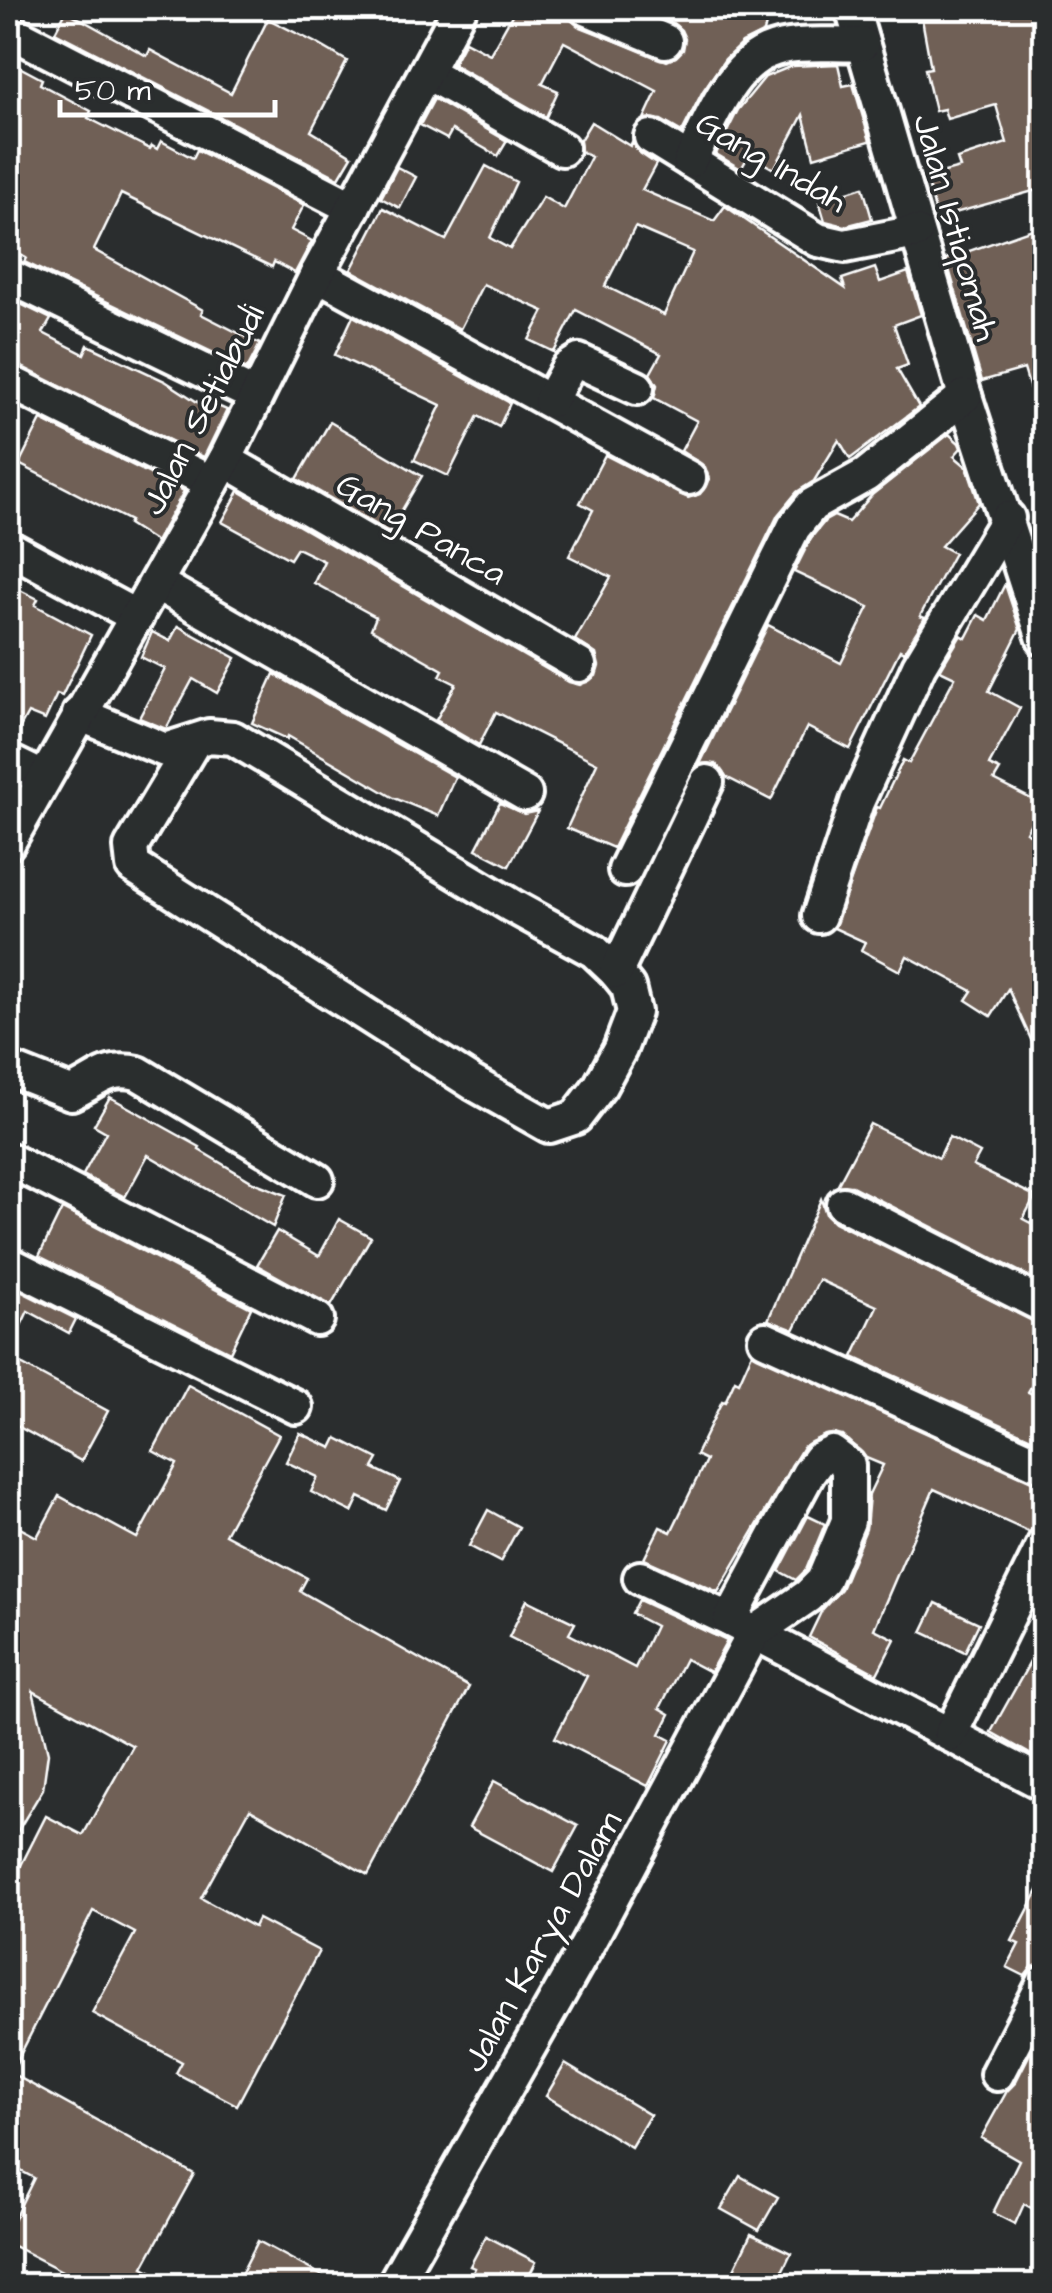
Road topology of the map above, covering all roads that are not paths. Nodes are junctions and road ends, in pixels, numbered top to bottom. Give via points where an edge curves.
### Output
1 (460, 8) edge
2 (586, 8) edge
3 (852, 8) edge
4 (8, 30) edge
5 (665, 41) dead end
6 (862, 44) junction
7 (426, 72) junction
8 (651, 137) dead end
9 (562, 149) dead end
10 (690, 161) junction
11 (353, 208) junction
12 (916, 232) junction
13 (317, 274) junction
14 (8, 276) edge
15 (8, 381) edge
16 (638, 388) dead end
17 (256, 396) junction
18 (966, 396) junction
19 (550, 402) junction
20 (218, 472) junction
21 (689, 478) dead end
22 (1008, 518) junction
23 (8, 547) edge
24 (156, 583) junction
25 (137, 617) junction
26 (1042, 627) edge
27 (579, 665) dead end
28 (79, 714) junction
29 (194, 742) junction
30 (8, 760) edge
31 (43, 778) junction
32 (706, 782) dead end
33 (525, 794) dead end
34 (8, 843) edge
35 (625, 870) dead end
36 (819, 916) dead end
37 (616, 972) junction
38 (8, 1068) edge
39 (8, 1159) edge
40 (317, 1180) dead end
41 (843, 1204) dead end
42 (8, 1263) edge
43 (1044, 1306) edge
44 (317, 1319) dead end
45 (765, 1339) dead end
46 (296, 1407) dead end
47 (1044, 1466) edge
48 (1042, 1557) edge
49 (757, 1574) junction
50 (640, 1578) dead end
51 (808, 1596) junction
52 (742, 1626) junction
53 (950, 1736) junction
54 (1044, 1784) edge
55 (1044, 1982) edge
56 (997, 2074) dead end
57 (393, 2286) edge

1 - 7 street, Jalan Setiabudi
2 - 5 street
3 - 6 street, Jalan Istiqomah
4 - 11 street
6 - 10 street via 765,53 724,96
6 - 12 street, Jalan Istiqomah
7 - 9 street
7 - 11 street, Jalan Setiabudi
8 - 10 street, Gang Indah
10 - 12 street, Gang Indah via 818,240 867,244
11 - 13 street, Jalan Setiabudi
12 - 18 street, Jalan Istiqomah
13 - 17 street, Jalan Setiabudi
13 - 19 street
14 - 17 street
15 - 20 street, Gang Panca
16 - 19 street via 579,360
17 - 20 street, Jalan Setiabudi
18 - 22 street, Jalan Istiqomah
18 - 35 street via 866,475 812,505 794,527
19 - 21 street
20 - 24 street, Jalan Setiabudi
20 - 27 street, Gang Panca
22 - 26 street, Jalan Istiqomah
22 - 36 street via 919,666 857,802
23 - 25 street
24 - 25 street, Jalan Setiabudi
24 - 33 street
25 - 28 street, Jalan Setiabudi
28 - 29 street via 166,750
28 - 31 street, Jalan Setiabudi
29 - 37 street via 232,738 594,951
29 - 37 street via 132,847 133,866 548,1126 576,1117 620,1049 634,1012
30 - 31 street
31 - 34 street, Jalan Setiabudi
32 - 37 street
38 - 40 street via 71,1093 107,1071 138,1073
39 - 44 street
41 - 43 street
42 - 46 street
45 - 47 street
48 - 53 street
49 - 51 street
49 - 51 street, Jalan Karya Dalam via 808,1474 832,1453 848,1465 848,1521 823,1581
49 - 52 street, Jalan Karya Dalam
50 - 52 street
51 - 52 street
52 - 53 street
52 - 57 street, Jalan Karya Dalam via 586,1947
53 - 54 street
55 - 56 street

